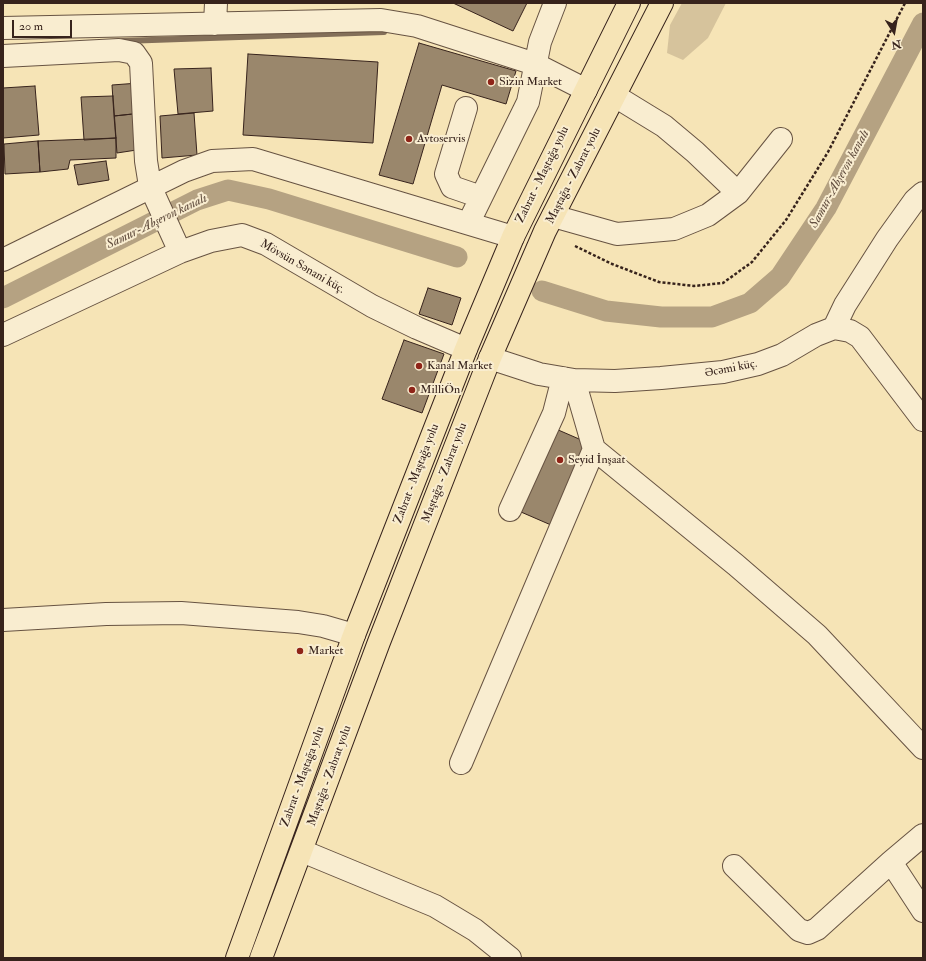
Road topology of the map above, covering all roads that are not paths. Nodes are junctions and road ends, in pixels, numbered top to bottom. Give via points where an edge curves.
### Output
1 (555, 3) edge
2 (629, 3) edge
3 (662, 3) edge
4 (215, 13) edge
5 (3, 28) edge
6 (3, 56) edge
7 (534, 64) junction
8 (586, 90) junction
9 (616, 96) junction
10 (466, 108) dead end
11 (781, 139) dead end
12 (150, 186) junction
13 (738, 193) junction
14 (923, 194) edge
15 (481, 197) junction
16 (553, 216) junction
17 (469, 222) junction
18 (512, 237) junction
19 (180, 252) junction
20 (3, 260) edge
21 (834, 328) junction
22 (3, 335) edge
23 (466, 349) junction
24 (490, 358) junction
25 (568, 379) junction
26 (923, 420) edge
27 (594, 449) junction
28 (510, 510) dead end
29 (3, 620) edge
30 (354, 635) junction
31 (923, 748) edge
32 (461, 764) dead end
33 (923, 835) edge
34 (302, 851) junction
35 (891, 862) junction
36 (734, 866) dead end
37 (923, 911) edge
38 (237, 958) edge
39 (261, 958) edge
40 (510, 958) edge

1 - 7 street
2 - 8 main road, Zabrat - Maştağa yolu
3 - 9 main road, Maştağa - Zabrat yolu
4 - 5 street
4 - 7 street via 381,20 417,26
6 - 12 street via 119,50 134,53 141,63 146,161
7 - 8 street
7 - 15 street via 528,102
8 - 18 main road, Zabrat - Maştağa yolu
9 - 13 street via 664,126
9 - 16 main road, Maştağa - Zabrat yolu
10 - 15 street via 446,174 452,187
11 - 13 street
12 - 17 street via 212,161 253,159
12 - 19 street
12 - 20 street
13 - 16 street via 708,215 674,228 618,234
14 - 21 street via 910,207 868,267
15 - 17 street
16 - 24 main road, Maştağa - Zabrat yolu
17 - 18 street
18 - 23 main road, Zabrat - Maştağa yolu
19 - 22 street, Mövsün Sənani küç.
19 - 23 street, Mövsün Sənani küç. via 211,241 242,235 266,244 372,306
21 - 25 street, Əcəmi küç. via 782,355 724,372 615,381
21 - 26 street via 850,331 860,337
23 - 24 main road
23 - 30 main road, Zabrat - Maştağa yolu
24 - 25 street, Əcəmi küç. via 539,374
24 - 34 main road, Maştağa - Zabrat yolu via 379,642
25 - 27 street
25 - 28 street
27 - 31 street via 817,635
27 - 32 street
29 - 30 street via 106,614 180,614 298,622
30 - 38 main road, Zabrat - Maştağa yolu
33 - 35 street
34 - 39 main road, Maştağa - Zabrat yolu
34 - 40 street via 435,906 475,930
35 - 36 street via 817,930 808,933 799,930
35 - 37 street

